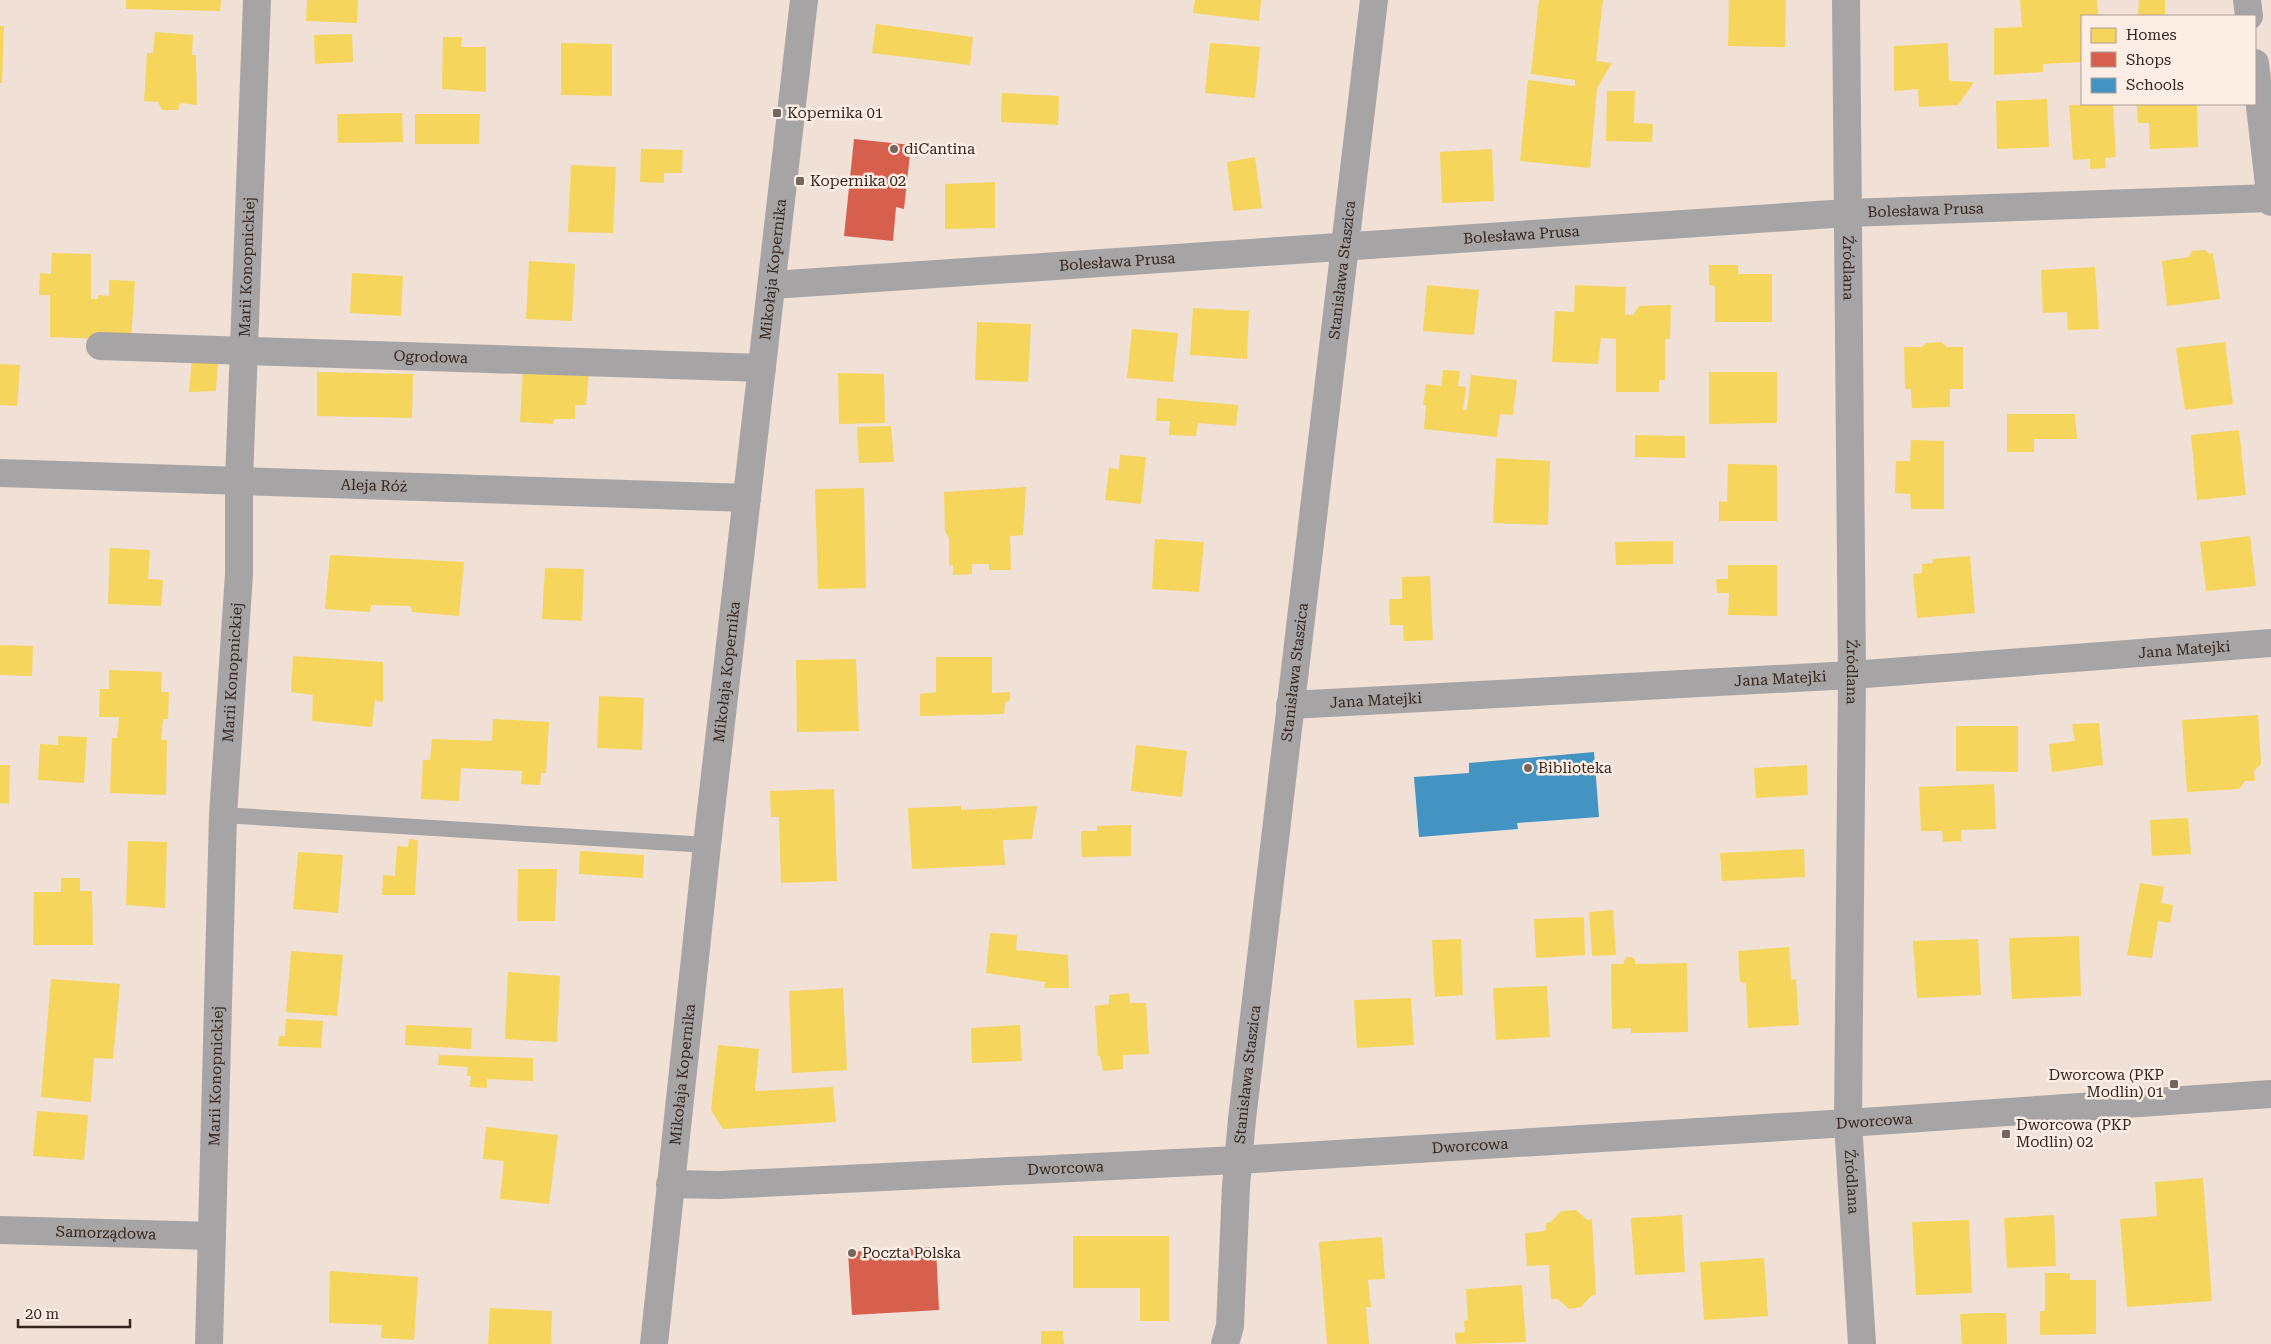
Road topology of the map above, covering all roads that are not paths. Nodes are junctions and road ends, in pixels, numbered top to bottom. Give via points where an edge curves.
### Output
1 (257, 0) edge
2 (804, 0) edge
3 (1374, 0) edge
4 (1846, 0) edge
5 (2247, 0) edge
6 (2249, 15) edge
7 (2256, 71) edge
8 (2271, 198) edge
9 (2271, 202) edge
10 (1847, 213) junction
11 (1346, 247) junction
12 (772, 285) junction
13 (100, 346) dead end
14 (244, 352) junction
15 (762, 368) junction
16 (0, 473) edge
17 (239, 481) junction
18 (747, 498) junction
19 (2271, 642) edge
20 (1852, 675) junction
21 (1290, 705) junction
22 (223, 815) junction
23 (707, 845) junction
24 (2271, 1094) edge
25 (1848, 1123) junction
26 (1237, 1160) junction
27 (670, 1184) junction
28 (0, 1230) edge
29 (212, 1236) junction
30 (1229, 1338) edge
31 (208, 1344) edge
32 (654, 1344) edge
33 (1862, 1344) edge

1 - 14 street, Marii Konopnickiej
2 - 12 street, Mikołaja Kopernika
3 - 11 street, Stanisława Staszica
4 - 10 street, Źródlana
5 - 6 street
7 - 8 street
8 - 9 street
8 - 10 street, Bolesława Prusa
10 - 11 street, Bolesława Prusa
10 - 20 street, Źródlana
11 - 12 street, Bolesława Prusa
11 - 21 street, Stanisława Staszica
12 - 15 street, Mikołaja Kopernika
13 - 14 street, Ogrodowa
14 - 15 street, Ogrodowa
14 - 17 street, Marii Konopnickiej
15 - 18 street, Mikołaja Kopernika
16 - 17 street, Aleja Róż
17 - 18 street, Aleja Róż
17 - 22 street, Marii Konopnickiej via 239,574
18 - 23 street, Mikołaja Kopernika
19 - 20 street, Jana Matejki
20 - 21 street, Jana Matejki
20 - 25 street, Źródlana
21 - 26 street, Stanisława Staszica
22 - 23 lane
22 - 29 street, Marii Konopnickiej
23 - 27 street, Mikołaja Kopernika
24 - 25 street, Dworcowa
25 - 26 street, Dworcowa
25 - 33 street, Źródlana
26 - 27 street, Dworcowa via 720,1185
26 - 30 street, Stanisława Staszica
27 - 32 street, Mikołaja Kopernika
28 - 29 street, Samorządowa
29 - 31 street, Marii Konopnickiej

